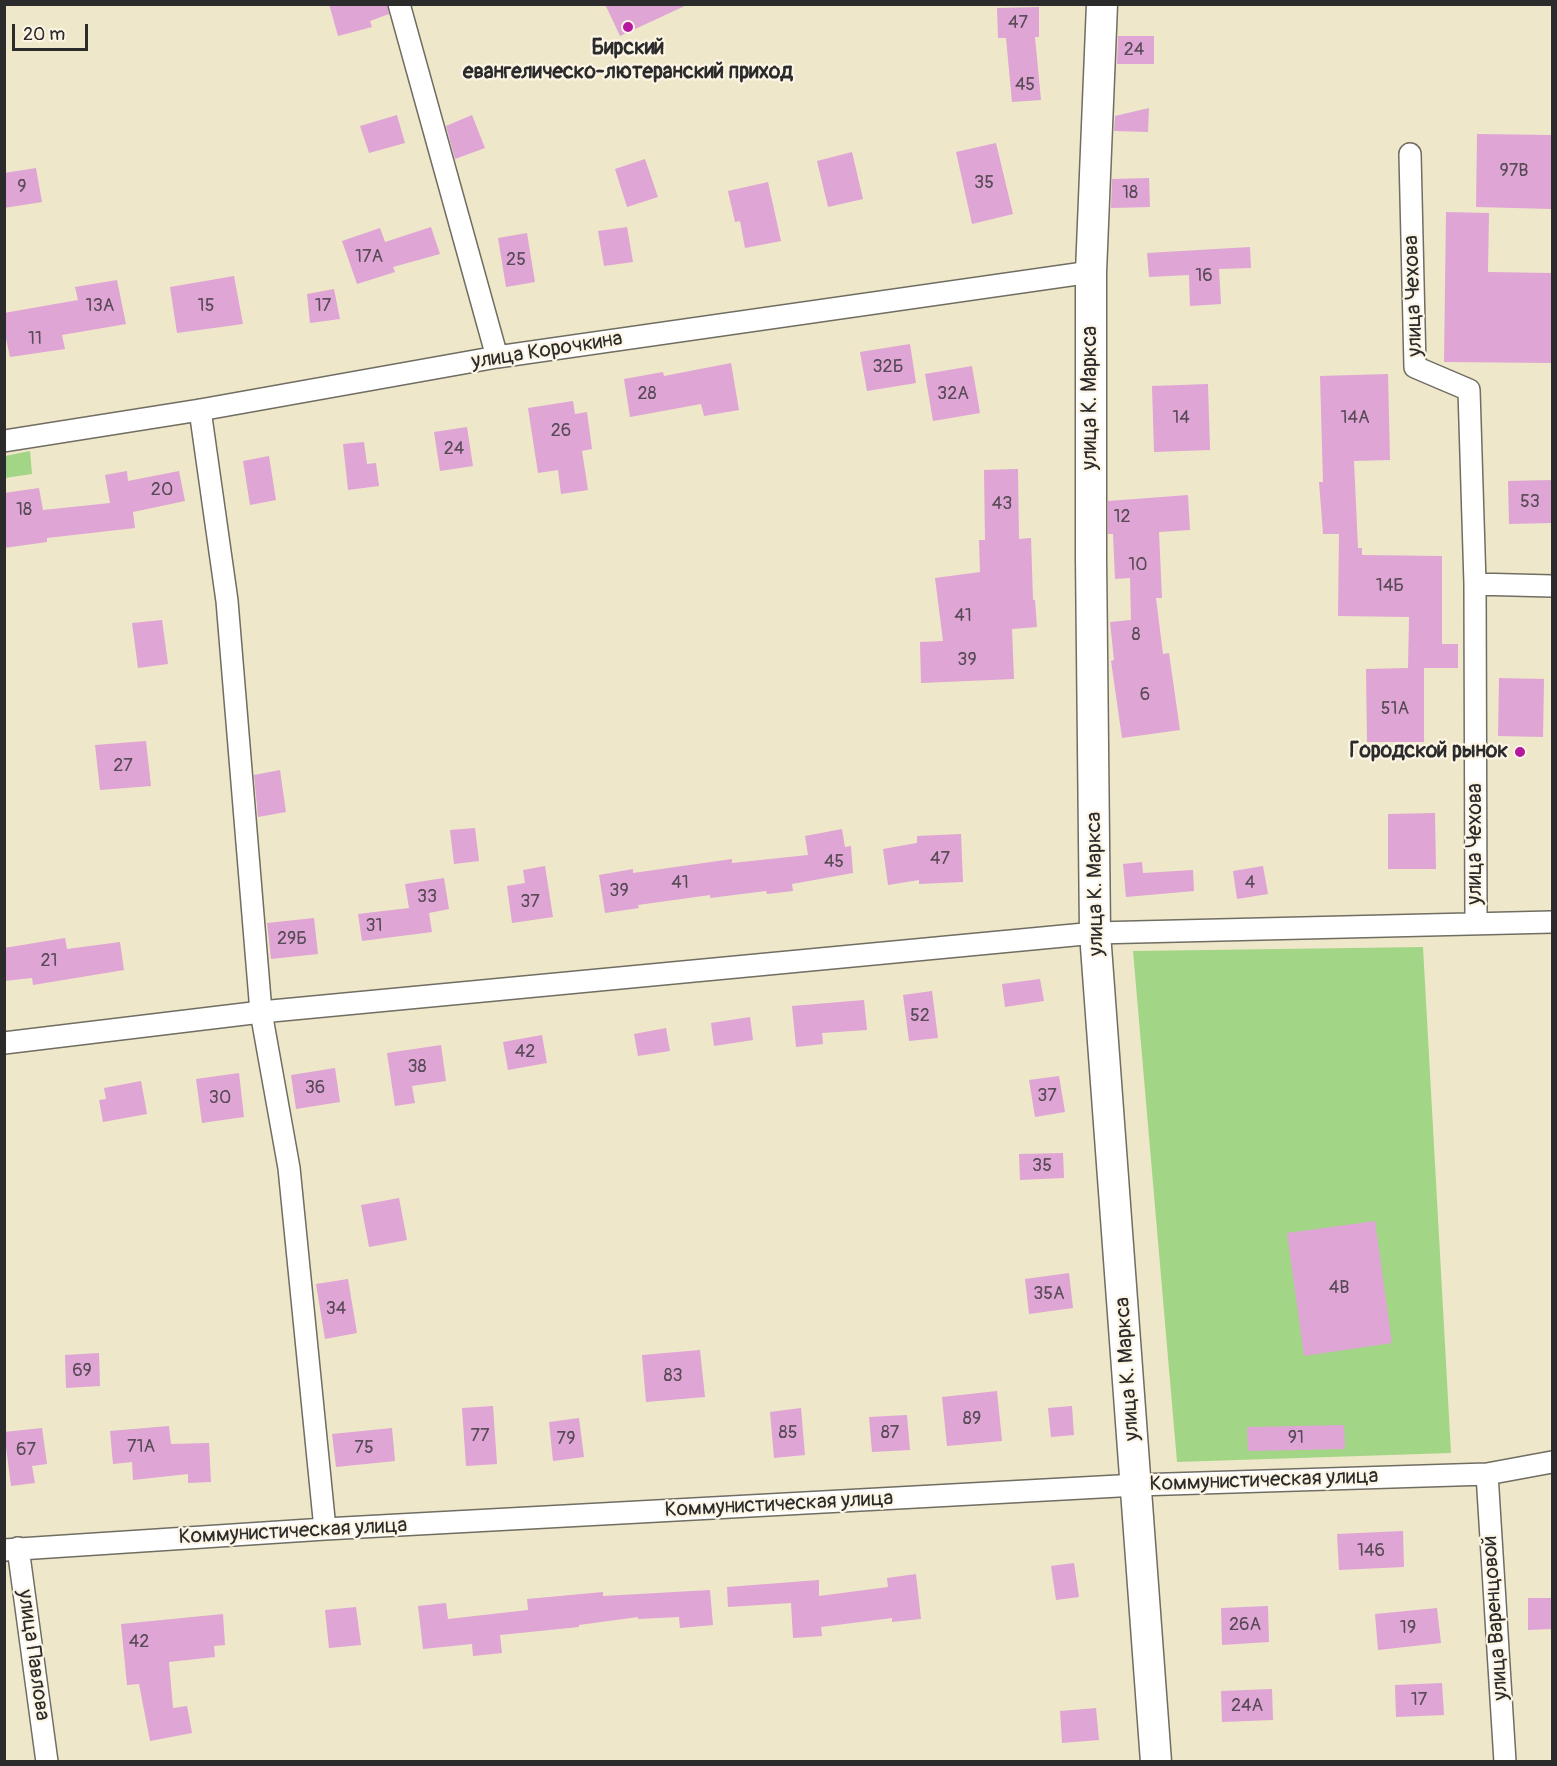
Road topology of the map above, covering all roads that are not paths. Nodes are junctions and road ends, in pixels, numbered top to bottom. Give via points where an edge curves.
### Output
1 (1102, 4) edge
2 (405, 6) edge
3 (1410, 154) dead end
4 (1091, 272) junction
5 (497, 357) junction
6 (200, 410) junction
7 (4, 441) edge
8 (1475, 584) junction
9 (1552, 586) edge
10 (1552, 922) edge
11 (1476, 923) junction
12 (1095, 933) junction
13 (261, 1011) junction
14 (4, 1042) edge
15 (1552, 1462) edge
16 (1488, 1474) junction
17 (1137, 1485) junction
18 (325, 1529) junction
19 (11, 1549) edge
20 (47, 1761) edge
21 (1156, 1761) edge
22 (1506, 1761) edge

1 - 4 main road, улица К. Маркса
2 - 5 street
3 - 8 street, улица Чехова via 1415,367 1469,390
4 - 5 street, улица Корочкина
4 - 12 main road, улица К. Маркса
5 - 6 street, улица Корочкина
6 - 7 street, улица Корочкина
6 - 13 street via 227,601
8 - 9 street
8 - 11 street, улица Чехова
10 - 11 street
11 - 12 street
12 - 13 street
12 - 17 main road, улица К. Маркса
13 - 14 street
13 - 18 street via 289,1168
15 - 16 street, Коммунистическая улица
16 - 17 street, Коммунистическая улица
16 - 22 street, улица Варенцовой
17 - 18 street, Коммунистическая улица
17 - 21 main road, улица К. Маркса
18 - 19 street, Коммунистическая улица
19 - 20 street, улица Павлова

